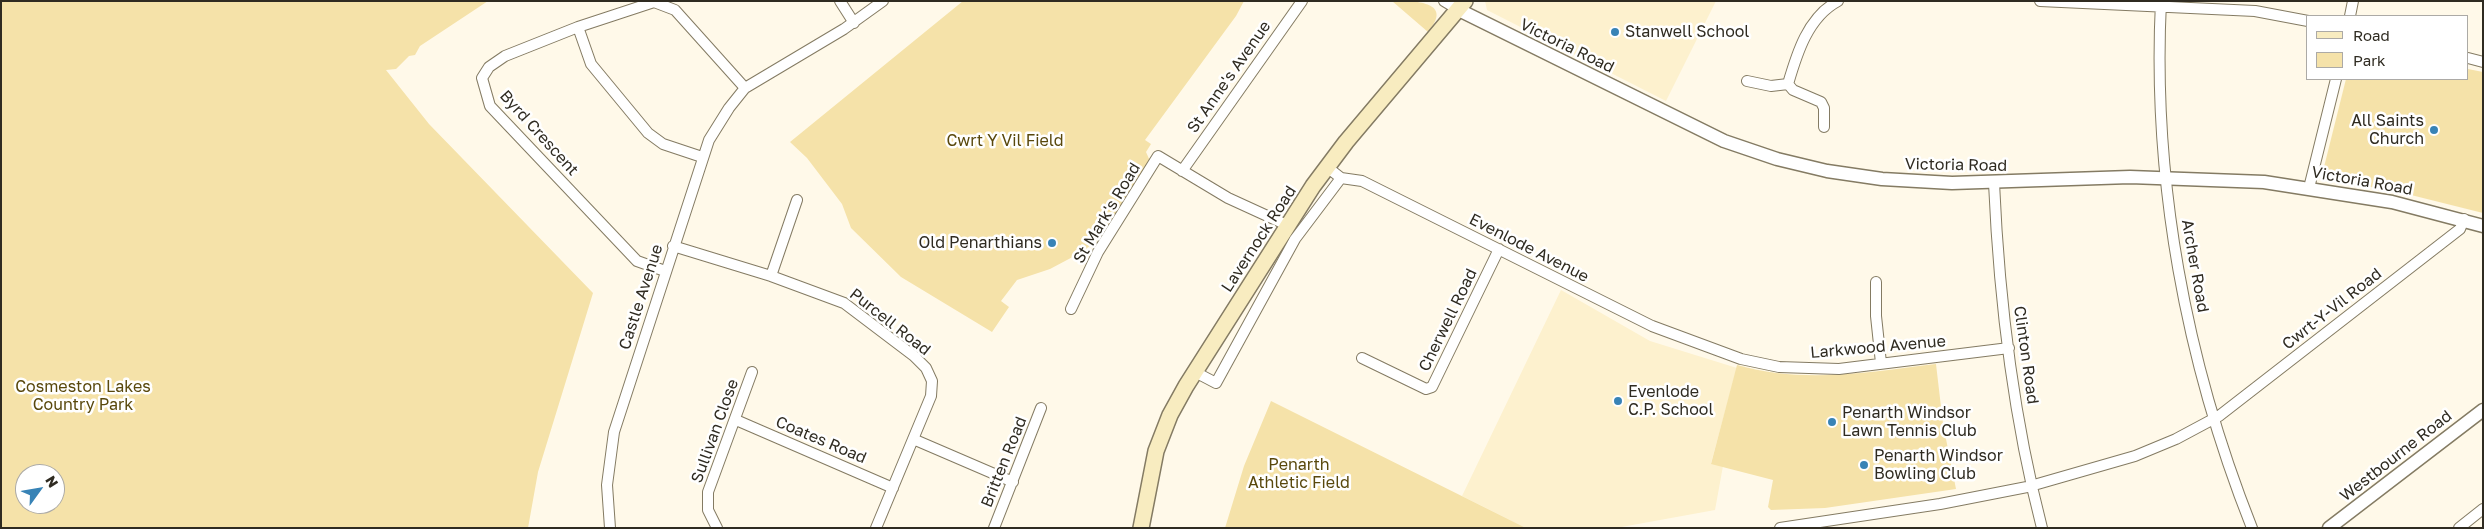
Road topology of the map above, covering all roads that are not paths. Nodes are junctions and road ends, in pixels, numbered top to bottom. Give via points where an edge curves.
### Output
1 (840, 1) edge
2 (883, 1) edge
3 (1302, 1) edge
4 (1444, 1) edge
5 (1838, 1) edge
6 (2040, 1) edge
7 (2353, 1) edge
8 (2161, 5) edge
9 (1462, 6) edge
10 (2350, 15) edge
11 (2306, 21) edge
12 (854, 23) junction
13 (578, 27) junction
14 (2469, 58) edge
15 (2483, 62) edge
16 (2336, 80) edge
17 (1747, 81) dead end
18 (1788, 84) junction
19 (745, 88) junction
20 (1824, 126) dead end
21 (702, 157) junction
22 (1326, 167) junction
23 (1182, 171) junction
24 (2166, 177) junction
25 (1341, 178) junction
26 (1994, 183) junction
27 (2309, 188) junction
28 (797, 200) dead end
29 (2464, 219) junction
30 (1287, 225) junction
31 (2483, 226) edge
32 (673, 246) junction
33 (1499, 250) junction
34 (665, 272) junction
35 (771, 276) junction
36 (1876, 282) dead end
37 (1071, 309) dead end
38 (2009, 348) junction
39 (1722, 354) joint
40 (1362, 358) dead end
41 (1882, 364) junction
42 (752, 372) dead end
43 (1195, 372) junction
44 (1041, 408) dead end
45 (2483, 410) edge
46 (2214, 419) junction
47 (736, 420) junction
48 (913, 439) junction
49 (1013, 482) junction
50 (2033, 485) junction
51 (893, 488) junction
52 (2483, 509) edge
53 (610, 528) edge
54 (717, 528) edge
55 (876, 528) edge
56 (994, 528) edge
57 (1141, 528) edge
58 (1780, 528) edge
59 (2042, 528) edge
60 (2252, 528) edge
61 (2329, 528) edge
62 (2459, 528) edge

1 - 12 street
2 - 12 street
3 - 23 street, St Anne's Avenue
4 - 9 street
5 - 18 street via 1811,25
6 - 8 street
7 - 10 street
8 - 11 street via 2255,11
8 - 24 street, Archer Road via 2160,79
9 - 22 main road, Lavernock Road
9 - 26 street, Victoria Road via 1698,129 1777,159 1882,179
12 - 19 street
13 - 19 street, Byrd Crescent via 647,3 662,4 675,10
13 - 21 street via 591,64 648,133 664,144
13 - 34 street, Byrd Crescent via 505,56 488,67 482,78 490,106 637,261
14 - 15 street
16 - 27 street
17 - 18 street via 1771,86
18 - 20 street via 1793,90 1821,102
19 - 21 street, Castle Avenue via 717,126
21 - 32 street, Castle Avenue
22 - 25 street, Evenlode Avenue
22 - 30 main road, Lavernock Road
23 - 30 street, St Mark's Road via 1228,198
23 - 37 street, St Mark's Road via 1158,156 1098,252
24 - 26 street, Victoria Road
24 - 27 street, Victoria Road via 2264,182
24 - 46 street, Archer Road via 2185,305
25 - 33 street, Evenlode Avenue via 1362,181
25 - 43 street via 1295,239 1216,383
26 - 38 street, Clinton Road via 1999,267
27 - 29 street, Victoria Road via 2392,202
28 - 35 street
29 - 31 street, Victoria Road
29 - 46 street, Cwrt-Y-Vil Road via 2460,229
30 - 43 main road, Lavernock Road
32 - 34 street, Castle Avenue
32 - 35 street, Purcell Road
33 - 39 street, Evenlode Avenue via 1652,326
33 - 40 street, Cherwell Road via 1432,386 1426,389
34 - 53 street, Castle Avenue via 614,432 607,485
35 - 48 street, Purcell Road via 844,303 926,368 932,381 930,396
36 - 41 street
38 - 41 street, Larkwood Avenue
38 - 50 street, Clinton Road
39 - 41 street, Larkwood Avenue via 1760,364 1794,368
42 - 47 street, Sullivan Close
43 - 57 main road, Lavernock Road via 1170,415 1156,451
44 - 49 street, Britten Road
45 - 61 street, Westbourne Road
46 - 50 street, Cwrt-Y-Vil Road via 2135,456
46 - 60 street, Archer Road
47 - 51 street, Coates Road
47 - 54 street, Sullivan Close via 708,492 708,510
48 - 49 street
48 - 51 street, Purcell Road
49 - 56 street, Britten Road
50 - 58 street, Cwrt-Y-Vil Road via 1970,499
50 - 59 street, Clinton Road
51 - 55 street, Purcell Road
52 - 62 street

